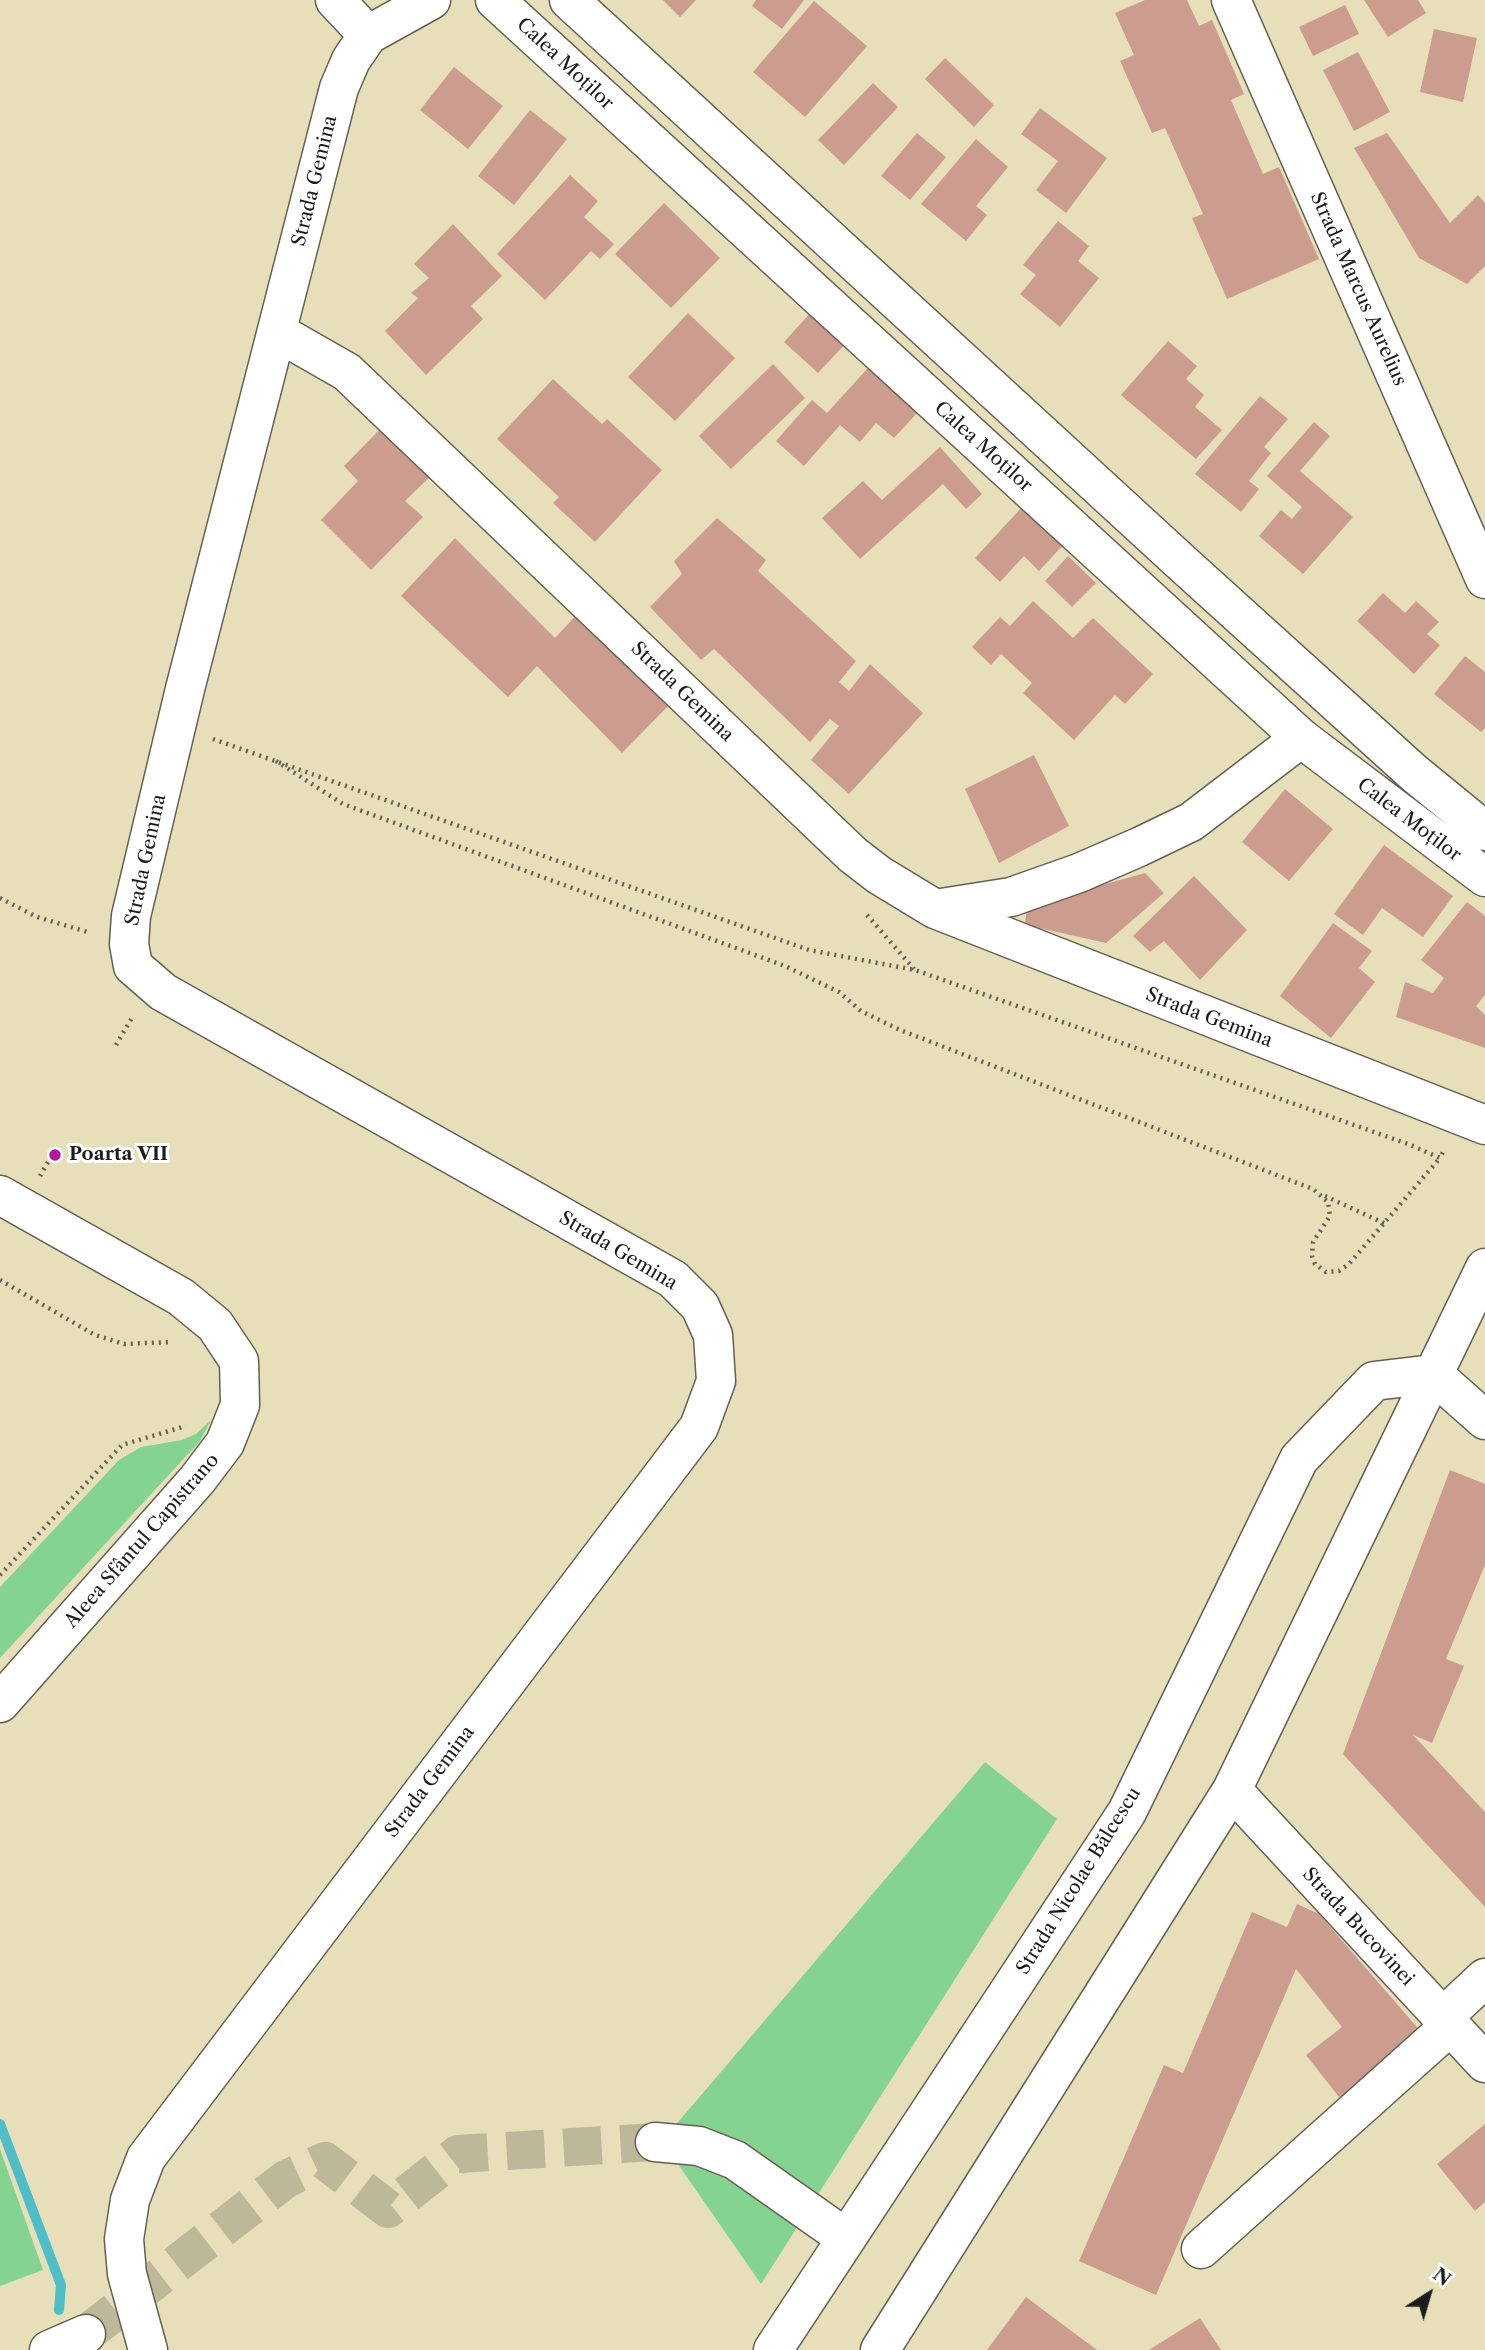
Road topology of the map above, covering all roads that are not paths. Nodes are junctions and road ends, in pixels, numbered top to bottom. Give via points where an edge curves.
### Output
1 (335, 0) edge
2 (431, 0) edge
3 (495, 0) edge
4 (569, 0) edge
5 (1231, 0) edge
6 (368, 35) junction
7 (277, 332) junction
8 (1485, 579) edge
9 (1301, 738) junction
10 (1485, 831) edge
11 (1485, 877) edge
12 (934, 909) junction
13 (1473, 1120) edge
14 (0, 1195) edge
15 (1485, 1268) edge
16 (1433, 1374) junction
17 (1485, 1420) edge
18 (0, 1703) edge
19 (1232, 1790) junction
20 (1485, 1978) edge
21 (1446, 2022) junction
22 (1485, 2063) edge
23 (656, 2142) tunnel mouth
24 (846, 2238) junction
25 (1201, 2249) dead end
26 (86, 2334) tunnel mouth
27 (49, 2350) edge
28 (148, 2350) edge
29 (774, 2350) edge
30 (880, 2350) edge

1 - 6 street
2 - 6 street, Strada Gemina
3 - 9 street, Calea Moților
4 - 10 street, Calea Moților via 1202,581 1414,773
5 - 8 street, Strada Marcus Aurelius
6 - 7 street, Strada Gemina via 339,88
7 - 12 street, Strada Gemina via 347,372 853,855
7 - 28 street, Strada Gemina via 131,916 133,966 152,986 673,1279 700,1306 713,1335 716,1381 699,1427 146,2158 130,2200 124,2239 127,2274
9 - 11 street, Calea Moților
9 - 12 street via 1191,822 1139,847 1011,897
12 - 13 street, Strada Gemina
14 - 18 street, Aleea Sfântul Capistrano via 181,1297 215,1325 239,1361 240,1405 225,1443 197,1480
15 - 16 street
16 - 17 street
16 - 19 street
16 - 24 street, Strada Nicolae Bălcescu via 1374,1381 1299,1459 1127,1812
19 - 21 street, Strada Bucovinei
19 - 30 street
20 - 21 street
21 - 22 street, Strada Bucovinei
21 - 25 street
23 - 24 street via 699,2146 735,2160
24 - 29 street, Strada Nicolae Bălcescu
26 - 27 street

